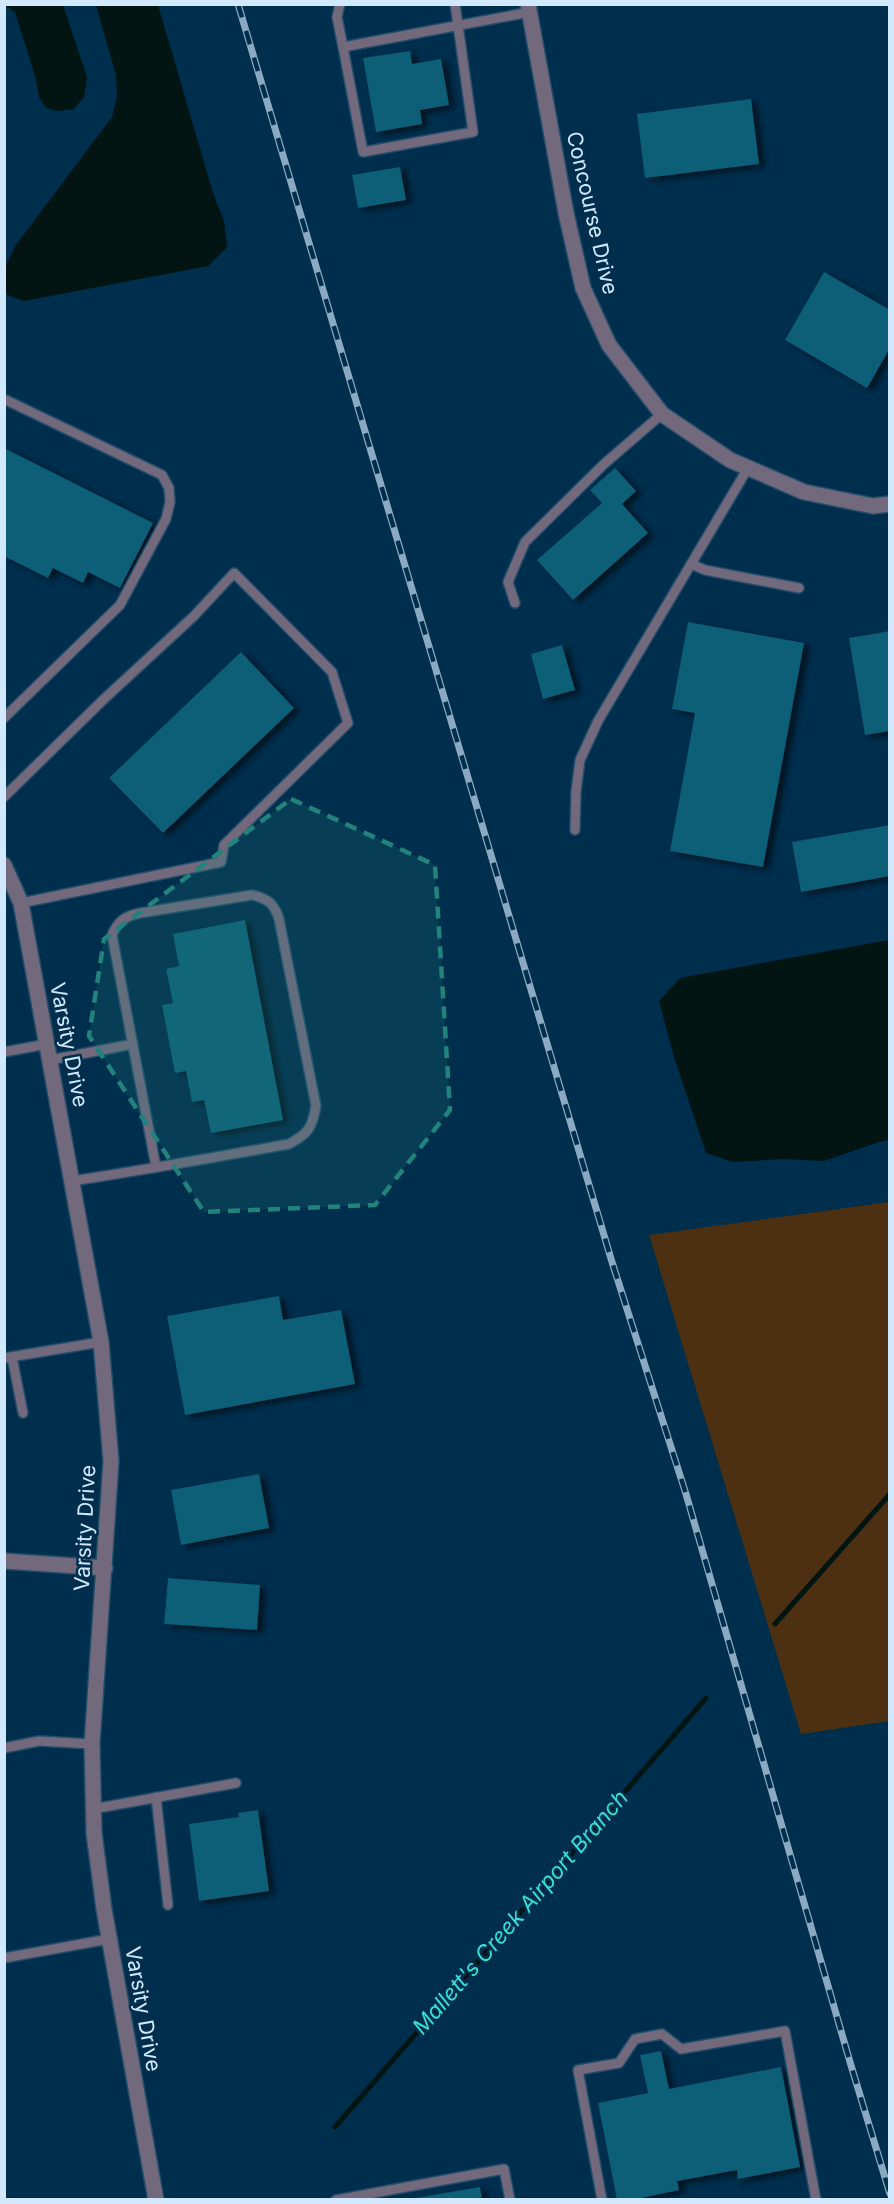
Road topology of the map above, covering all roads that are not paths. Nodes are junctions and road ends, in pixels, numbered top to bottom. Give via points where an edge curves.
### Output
1 (340, 4) edge
2 (455, 4) edge
3 (529, 8) edge
4 (459, 25) junction
5 (343, 47) junction
6 (6, 400) dead end
7 (662, 414) junction
8 (748, 468) junction
9 (890, 504) edge
10 (691, 564) junction
11 (799, 588) dead end
12 (515, 603) dead end
13 (4, 718) edge
14 (4, 797) edge
15 (575, 830) dead end
16 (4, 865) edge
17 (21, 903) junction
18 (47, 1044) junction
19 (133, 1044) junction
20 (4, 1052) edge
21 (50, 1060) junction
22 (156, 1167) junction
23 (72, 1181) junction
24 (101, 1342) junction
25 (8, 1357) edge
26 (23, 1413) dead end
27 (4, 1561) edge
28 (105, 1568) junction
29 (92, 1744) junction
30 (4, 1748) edge
31 (236, 1783) dead end
32 (156, 1797) junction
33 (93, 1809) junction
34 (168, 1905) dead end
35 (109, 1939) junction
36 (4, 1958) edge
37 (156, 2199) edge
38 (336, 2199) edge
39 (510, 2199) edge
40 (602, 2199) edge
41 (816, 2199) edge

1 - 5 lane via 337,17
2 - 4 lane
3 - 4 lane
3 - 7 street, Concourse Drive via 566,213 584,288 609,345
4 - 5 lane
4 - 5 lane via 473,132 363,152
6 - 13 lane via 162,475 169,488 170,502 166,519 120,605
7 - 8 street, Concourse Drive
7 - 12 lane via 604,464 525,542 508,582
8 - 9 street, Concourse Drive via 804,492 873,506
8 - 10 lane
10 - 11 lane
10 - 15 lane via 598,721 580,760
14 - 17 lane via 234,573 332,672 348,723 224,845 221,862
16 - 17 street, Varsity Drive
17 - 18 street, Varsity Drive
18 - 20 lane
18 - 21 street, Varsity Drive
19 - 21 lane
19 - 22 lane
19 - 22 lane via 112,935 126,916 252,895 266,898 275,907 316,1107 313,1123 305,1135 289,1144
21 - 23 street, Varsity Drive
22 - 23 lane
23 - 24 street, Varsity Drive
24 - 25 lane
24 - 28 street, Varsity Drive via 111,1461
25 - 26 lane
27 - 28 street
28 - 29 street, Varsity Drive
29 - 30 lane via 39,1741
29 - 33 street, Varsity Drive
31 - 32 lane
32 - 33 lane
32 - 34 lane
33 - 35 street, Varsity Drive
35 - 36 lane
35 - 37 street, Varsity Drive
38 - 39 lane via 504,2169
40 - 41 lane via 578,2070 619,2063 635,2039 662,2034 681,2049 785,2031

